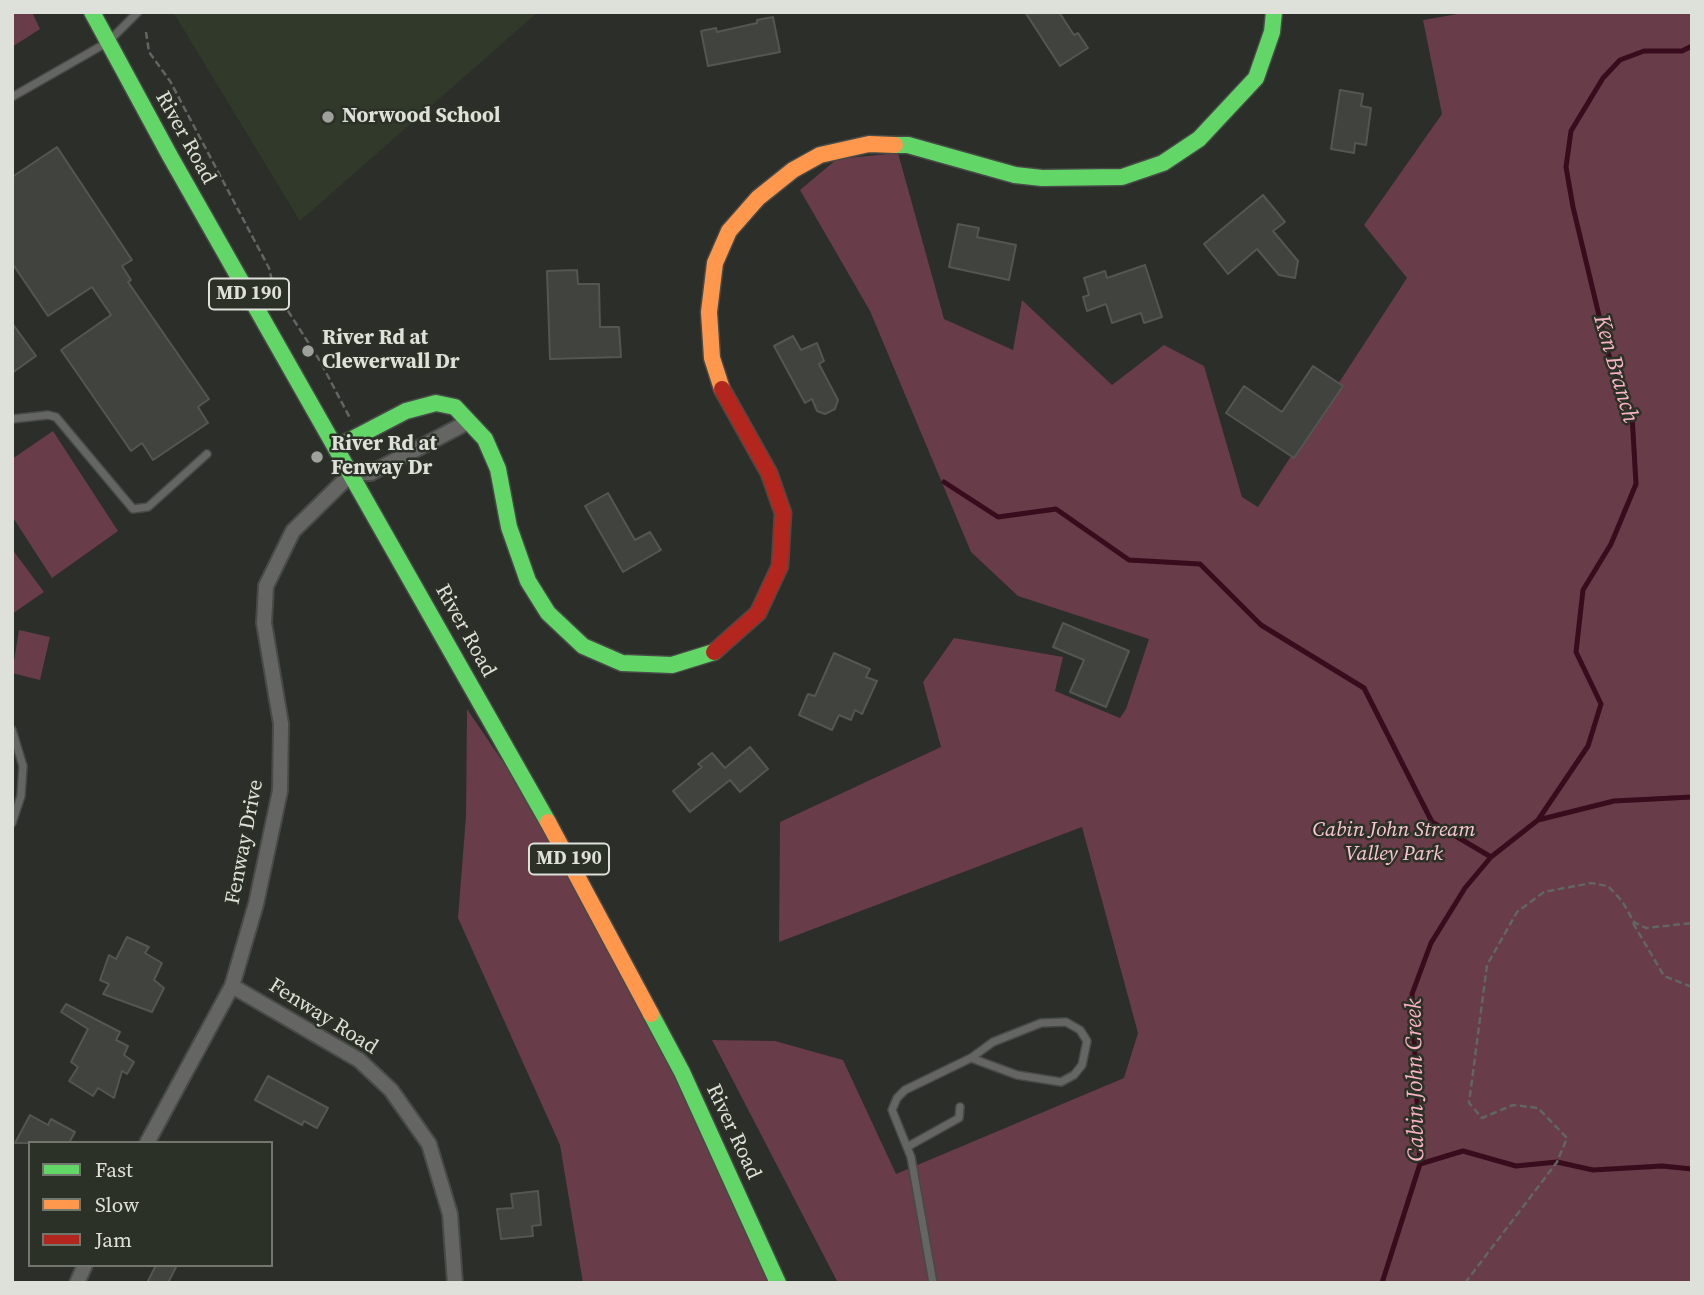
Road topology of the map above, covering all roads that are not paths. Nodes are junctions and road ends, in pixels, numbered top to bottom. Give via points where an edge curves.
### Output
1 (92, 12) edge
2 (138, 12) edge
3 (1274, 12) edge
4 (108, 42) junction
5 (12, 97) edge
6 (12, 419) edge
7 (468, 422) junction
8 (337, 447) junction
9 (207, 454) dead end
10 (352, 473) junction
11 (12, 730) edge
12 (12, 823) edge
13 (232, 986) junction
14 (971, 1058) junction
15 (960, 1107) dead end
16 (148, 1141) edge
17 (907, 1147) junction
18 (84, 1267) edge
19 (77, 1283) edge
20 (455, 1283) edge
21 (778, 1283) edge
22 (933, 1283) edge

1 - 4 street, River Road / MD 190
2 - 4 lane
3 - 7 street via 1256,78 1199,139 1163,163 1122,177 1042,178 1014,175 908,145 869,144 820,155 758,198 729,232 715,263 709,312 712,358 721,387 769,473 783,513 780,566 758,613 711,654 673,665 622,663 583,646 557,621 528,581 509,527 498,469 485,439
4 - 5 lane
4 - 8 street, River Road / MD 190
6 - 9 lane via 56,417 133,509 148,507
7 - 8 street via 455,407 436,403 406,411
7 - 10 street via 371,473
8 - 10 street, River Road / MD 190
10 - 13 street, Fenway Drive via 293,531 266,586 264,623 281,724 281,791
10 - 21 street, River Road / MD 190 via 569,859 682,1072
11 - 12 lane via 23,766 21,796
13 - 16 street, Fenway Drive
13 - 20 street, Fenway Road via 359,1060 391,1090 429,1144 450,1214
14 - 14 lane via 1017,1075 1061,1082 1082,1065 1087,1041 1066,1022 1041,1023 993,1042
14 - 17 lane via 897,1098 892,1110
15 - 17 lane via 959,1118
17 - 22 lane
18 - 19 street

